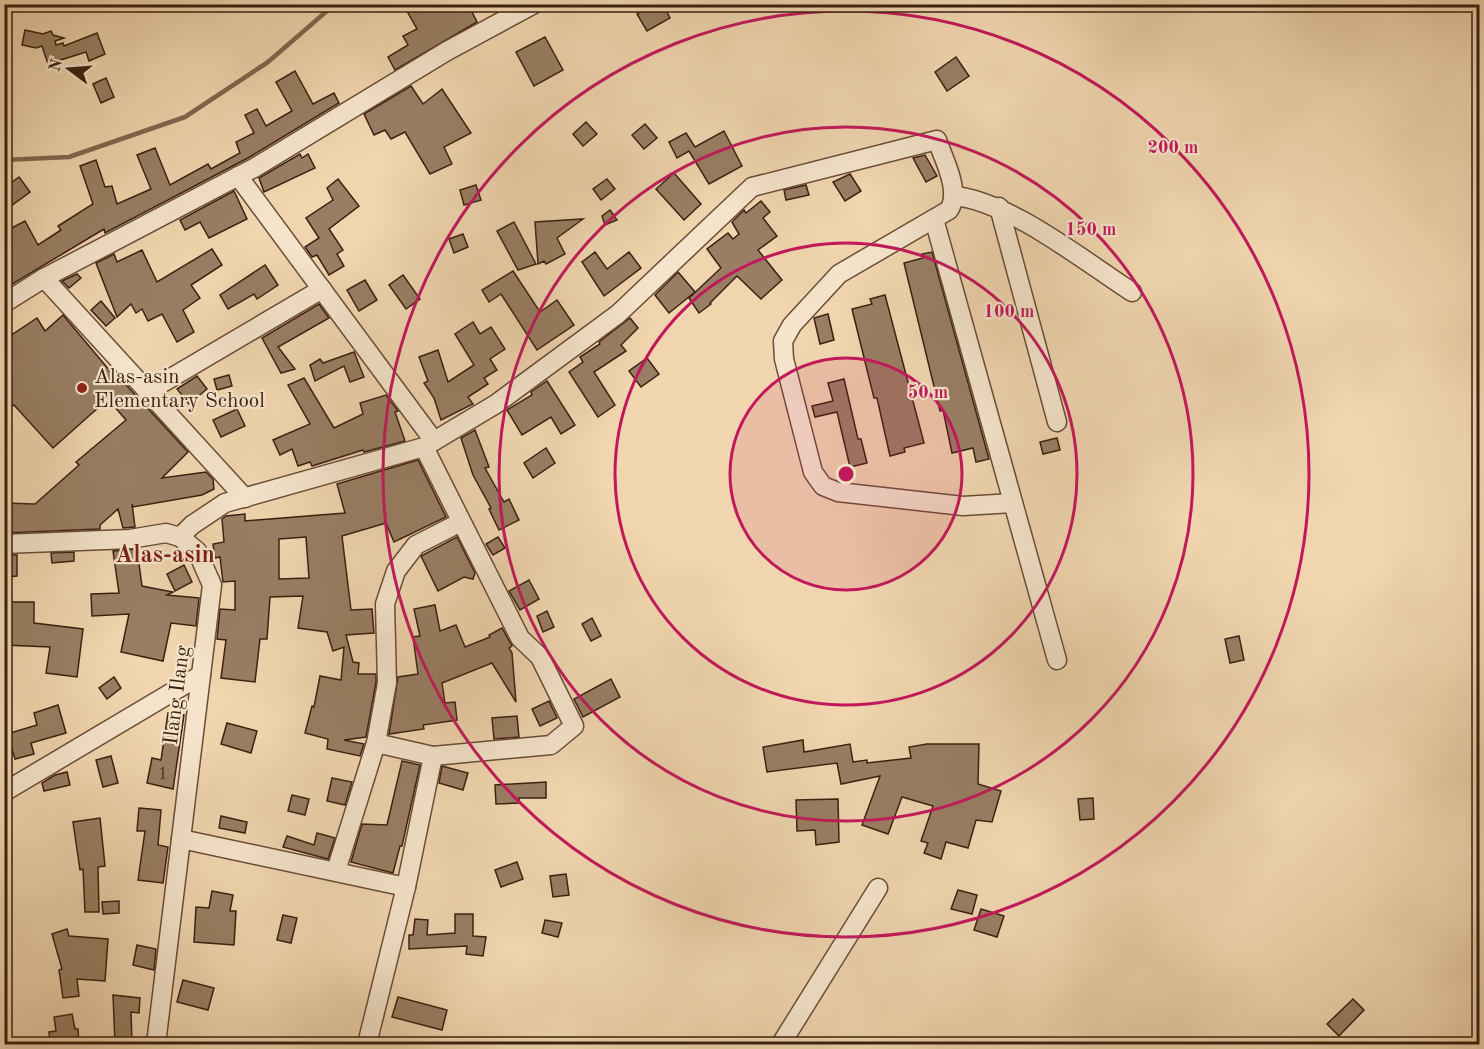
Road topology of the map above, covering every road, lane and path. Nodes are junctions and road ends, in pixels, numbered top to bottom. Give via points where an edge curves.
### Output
1 (534, 4) edge
2 (238, 176) junction
3 (954, 196) junction
4 (999, 207) junction
5 (934, 219) junction
6 (44, 278) junction
7 (322, 289) junction
8 (1132, 292) dead end
9 (4, 303) edge
10 (147, 392) junction
11 (1057, 422) dead end
12 (429, 444) junction
13 (245, 498) junction
14 (1013, 502) junction
15 (461, 522) junction
16 (180, 537) junction
17 (4, 544) edge
18 (1057, 660) dead end
19 (201, 675) junction
20 (376, 743) junction
21 (433, 756) junction
22 (4, 792) edge
23 (181, 839) junction
24 (336, 871) junction
25 (406, 887) junction
26 (878, 888) dead end
27 (156, 1044) edge
28 (367, 1044) edge
29 (781, 1044) edge

1 - 2 street via 447,51
2 - 6 street
2 - 7 street
3 - 4 street
3 - 5 street via 949,210
3 - 12 street via 937,140 752,187 618,314 496,404
4 - 8 street
4 - 11 street
5 - 14 street
5 - 14 street via 839,274 792,325 783,341 784,359 813,472 823,486 838,492 963,506
6 - 9 street
6 - 10 street
7 - 10 street
7 - 12 street
10 - 13 street
12 - 13 street
12 - 15 street
13 - 16 street via 225,503
14 - 18 street
15 - 20 street via 416,546 396,571 385,604 387,683
15 - 21 street via 520,638 540,657 574,726 551,746
16 - 17 street via 166,533 130,539
16 - 19 street, Ilang Ilang via 196,551 212,585
19 - 22 street
19 - 23 street, Ilang Ilang
20 - 21 street
20 - 24 street
21 - 25 street
23 - 24 street
23 - 27 street, Ilang Ilang
24 - 25 street
25 - 28 street
26 - 29 street

